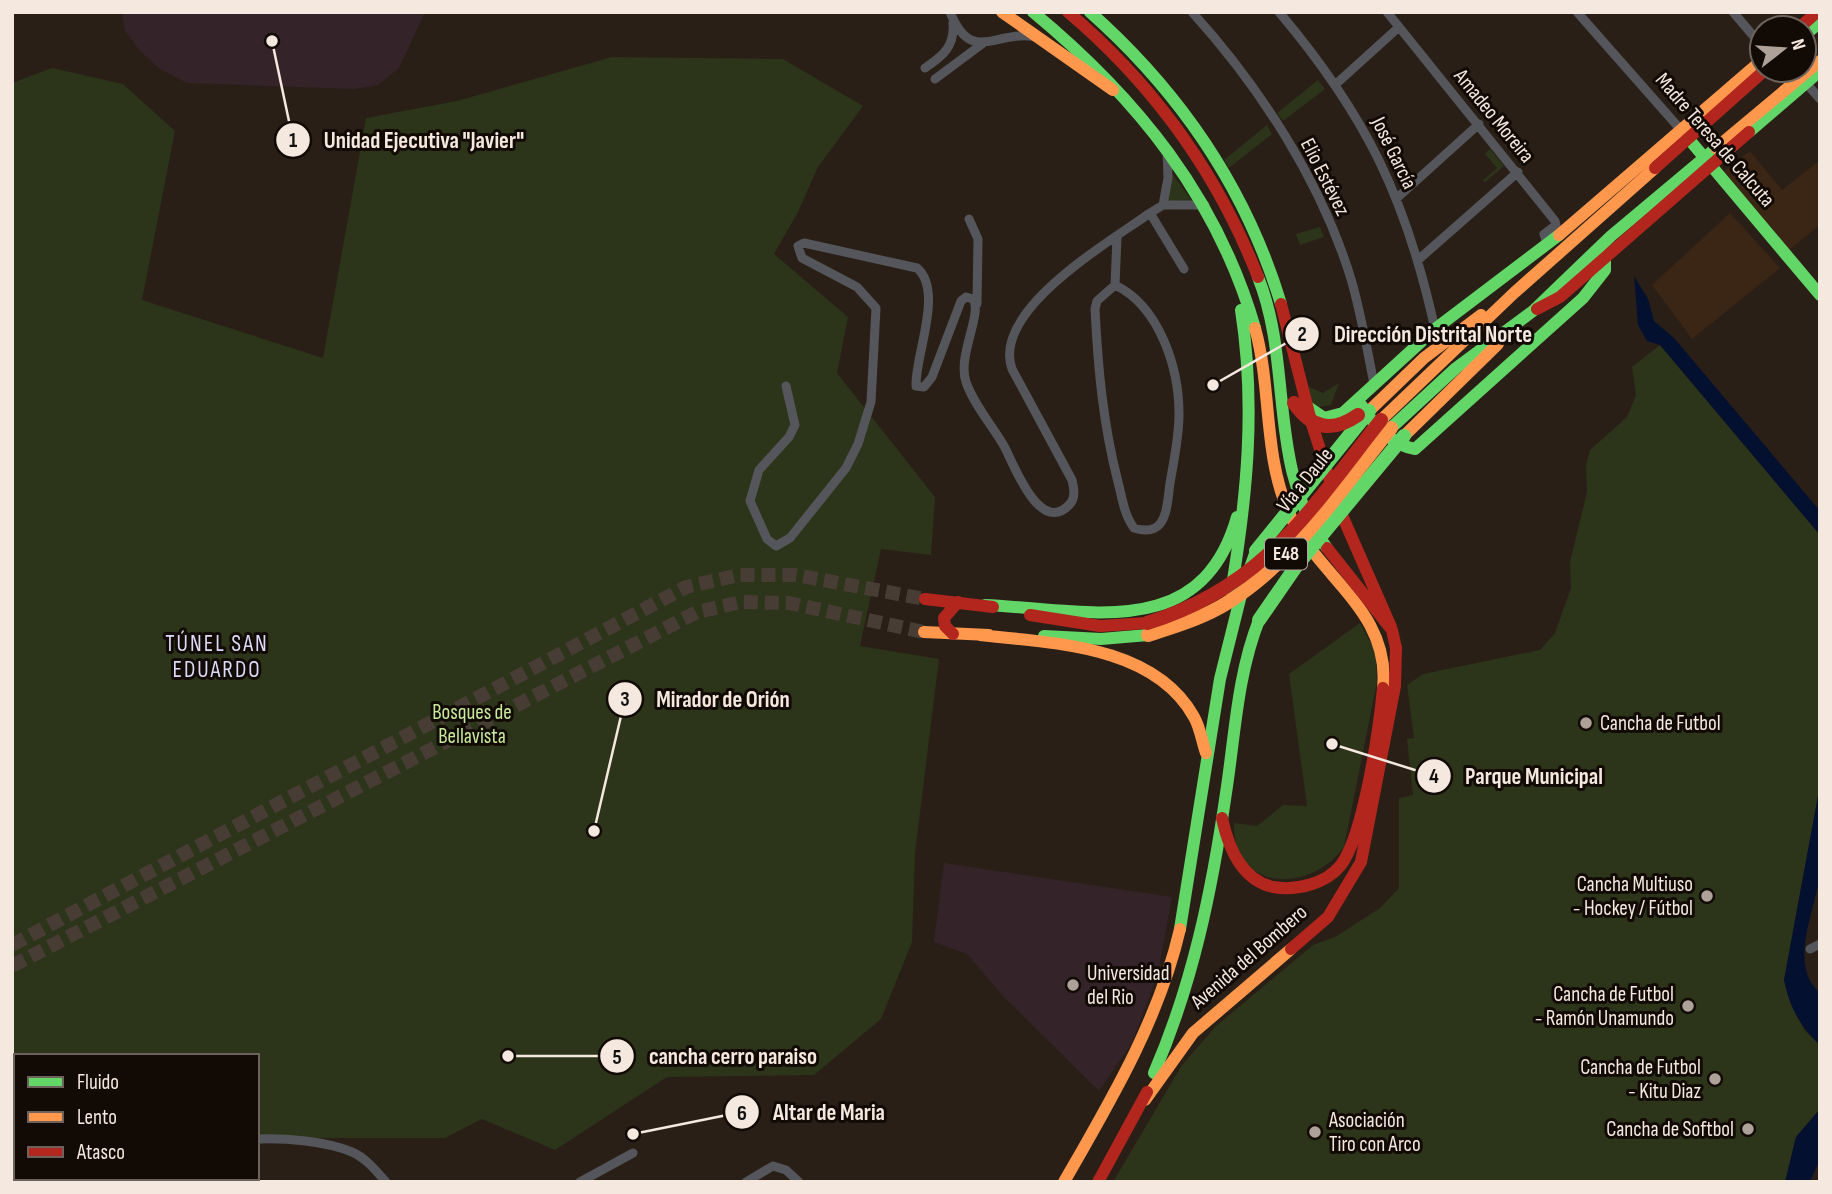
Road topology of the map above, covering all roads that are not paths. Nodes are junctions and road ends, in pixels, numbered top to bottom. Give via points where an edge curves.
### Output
1 (1002, 12) edge
2 (1033, 12) edge
3 (1068, 12) edge
4 (1090, 12) edge
5 (1192, 12) edge
6 (1279, 12) edge
7 (1387, 12) edge
8 (1577, 12) edge
9 (1733, 12) edge
10 (951, 15) edge
11 (1399, 27) junction
12 (1748, 30) edge
13 (1041, 38) junction
14 (987, 42) junction
15 (1820, 61) edge
16 (925, 68) dead end
17 (1748, 73) edge
18 (934, 79) dead end
19 (1748, 83) edge
20 (1336, 84) junction
21 (1805, 84) edge
22 (1807, 84) edge
23 (1820, 99) edge
24 (1134, 105) junction
25 (1479, 124) junction
26 (1682, 135) junction
27 (1167, 148) junction
28 (1707, 162) junction
29 (1518, 172) junction
30 (1397, 198) junction
31 (1163, 205) junction
32 (1205, 205) junction
33 (1150, 213) junction
34 (969, 219) dead end
35 (1117, 237) junction
36 (1547, 243) junction
37 (1605, 256) junction
38 (1418, 260) junction
39 (1184, 269) dead end
40 (1233, 269) junction
41 (1115, 285) junction
42 (1514, 293) junction
43 (1820, 295) edge
44 (977, 306) junction
45 (1533, 311) junction
46 (1274, 326) junction
47 (1435, 329) junction
48 (786, 386) dead end
49 (1369, 388) junction
50 (1299, 402) junction
51 (1382, 421) junction
52 (1249, 482) junction
53 (925, 599) tunnel mouth
54 (958, 602) junction
55 (985, 606) junction
56 (1147, 629) junction
57 (1392, 630) junction
58 (924, 632) tunnel mouth
59 (953, 634) junction
60 (980, 635) junction
61 (1224, 659) junction
62 (1207, 764) junction
63 (1223, 818) junction
64 (1820, 944) edge
65 (1810, 949) dead end
66 (1145, 1100) junction
67 (259, 1139) edge
68 (633, 1153) dead end
69 (386, 1182) edge
70 (580, 1182) edge
71 (746, 1182) edge
72 (799, 1182) edge
73 (1064, 1182) edge
74 (1098, 1182) edge

1 - 13 main road
2 - 24 main road via 1092,60
3 - 46 main road via 1175,120 1233,217
4 - 50 main road, Avenida del Bombero via 1144,62 1222,167 1263,250 1280,300
5 - 49 street, Elio Estévez via 1256,89 1323,209 1351,279
6 - 20 street, José García
7 - 11 street, Amadeo Moreira
8 - 26 street, Madre Teresa de Calcuta
9 - 12 street
10 - 14 street via 968,41
10 - 16 street via 953,37 947,50
11 - 20 street
11 - 25 street, Amadeo Moreira
13 - 14 street
13 - 24 main road
14 - 18 street
15 - 28 main road, Vía a Daule
17 - 26 main road, Vía a Daule / E48
19 - 26 main road, Vía a Daule / E48
20 - 30 street, José García via 1374,147
21 - 28 main road, Vía a Daule
22 - 23 street
24 - 27 main road
25 - 29 street, Amadeo Moreira
25 - 30 street
26 - 28 main road, Madre Teresa de Calcuta
26 - 36 main road, Vía a Daule
26 - 42 main road, Vía a Daule / E48 via 1676,152
27 - 31 street
27 - 32 main road
28 - 37 main road, Vía a Daule
28 - 43 main road, Madre Teresa de Calcuta
28 - 45 main road, Vía a Daule via 1611,236
29 - 36 street, Amadeo Moreira via 1556,223 1545,234
29 - 38 street
30 - 38 street, José García
31 - 32 street
31 - 33 street
32 - 40 main road
33 - 35 street
33 - 39 street
34 - 44 street via 978,239
35 - 41 street
35 - 44 street via 1068,271 1017,324 1009,350 1012,369 1071,476 1074,495 1062,509 1047,509 1028,494 968,387 962,361
36 - 47 main road, Vía a Daule
37 - 45 main road, Vía a Daule via 1553,302
37 - 49 main road via 1605,270 1583,298 1415,449 1406,449 1369,418 1362,406
38 - 47 street, José García
40 - 52 main road via 1253,400
40 - 63 main road via 1258,342 1289,515 1371,622 1382,650 1384,677 1353,838 1337,870 1319,882 1296,888 1257,881 1233,856
41 - 41 street via 1095,305 1101,397 1127,517 1134,528 1153,529 1159,526 1166,508 1178,440 1176,383 1155,324 1136,297
42 - 51 main road, Vía a Daule / E48
42 - 51 main road, Vía a Daule via 1468,324 1383,396
44 - 48 street via 969,298 961,301 932,377 918,388 929,294 919,269 799,245 802,258 857,287 876,308 872,387 867,418 846,468 790,538 776,545 766,539 750,500 759,470 795,425
45 - 51 main road, Vía a Daule via 1507,332 1492,352
46 - 50 main road
46 - 57 main road via 1300,505
47 - 49 main road, Vía a Daule
49 - 50 main road, Vía a Daule via 1343,413 1331,418 1313,413
50 - 51 main road, bridge via 1310,423 1323,429
50 - 57 main road, Avenida del Bombero
51 - 56 main road, Vía a Daule / E48, bridge via 1250,575 1199,607
51 - 61 main road, Vía a Daule, bridge via 1278,520 1256,551 1241,589
51 - 63 main road, Vía a Daule, bridge via 1259,620 1243,670
52 - 55 main road via 1223,557 1188,593 1160,605 1110,613
52 - 61 main road
53 - 54 main road, Vía a Daule / E48
54 - 55 main road, Vía a Daule / E48
54 - 59 main road via 943,619
55 - 56 main road, Vía a Daule / E48 via 1084,625
56 - 60 main road, Vía a Daule / E48 via 1101,639
57 - 66 main road, Avenida del Bombero via 1395,686 1361,862 1328,916 1193,1033
58 - 59 main road, Vía a Daule / E48
59 - 60 main road, Vía a Daule / E48
60 - 62 main road via 1098,653 1153,674 1177,690 1192,709
61 - 62 main road
62 - 73 main road via 1186,900 1170,968 1139,1048
63 - 66 main road, Vía a Daule via 1199,955
64 - 65 street
66 - 74 main road
67 - 69 street via 352,1152
68 - 70 street
71 - 72 street via 773,1166

